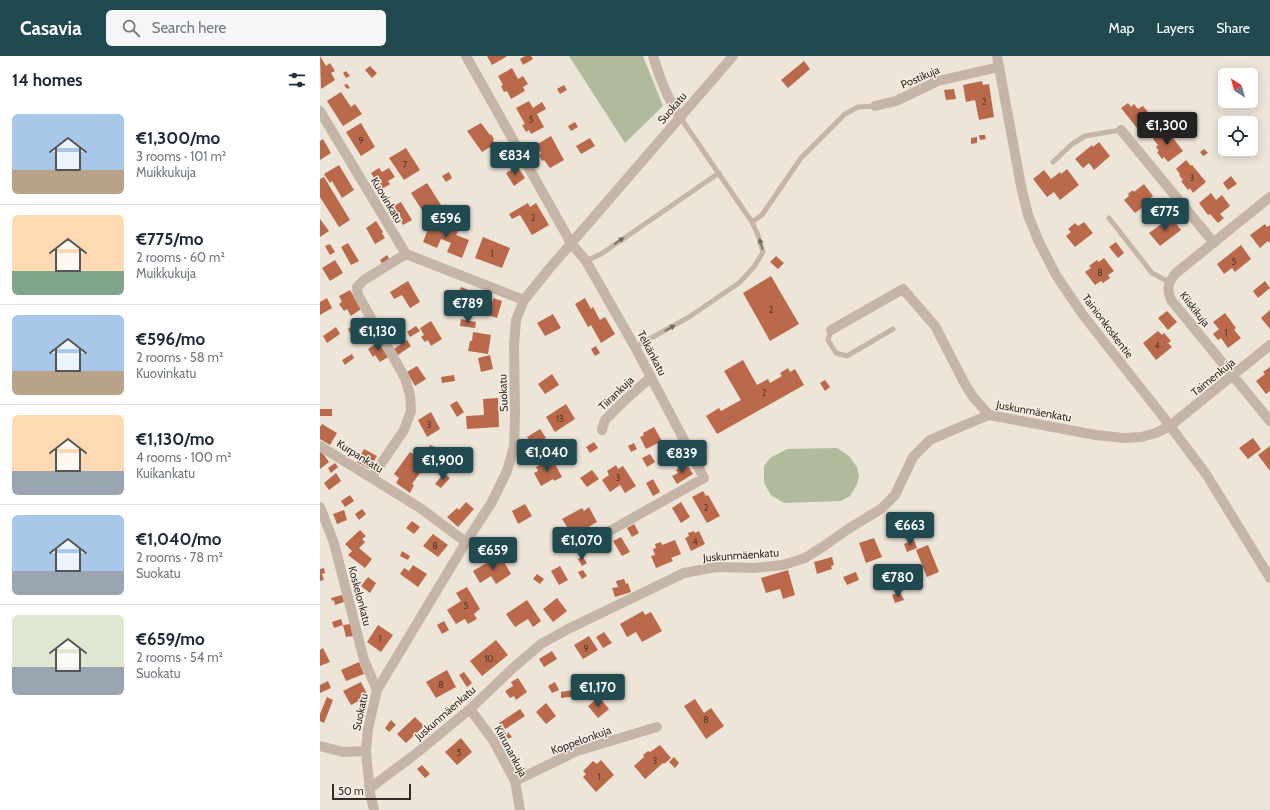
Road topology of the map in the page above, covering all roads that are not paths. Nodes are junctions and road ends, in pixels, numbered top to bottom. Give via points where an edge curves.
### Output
1 (466, 56) edge
2 (653, 56) edge
3 (734, 56) edge
4 (997, 56) edge
5 (999, 68) junction
6 (875, 106) joint
7 (321, 115) edge
8 (680, 117) junction
9 (1121, 130) joint
10 (1053, 162) dead end
11 (719, 173) junction
12 (1270, 197) edge
13 (1109, 218) dead end
14 (752, 222) junction
15 (571, 243) junction
16 (1214, 243) junction
17 (406, 254) junction
18 (586, 261) junction
19 (1169, 282) junction
20 (524, 300) junction
21 (893, 329) dead end
22 (831, 330) joint
23 (1270, 345) edge
24 (635, 347) junction
25 (1233, 376) junction
26 (651, 377) junction
27 (989, 415) junction
28 (1270, 421) edge
29 (1170, 426) junction
30 (602, 430) dead end
31 (320, 446) edge
32 (372, 478) junction
33 (320, 507) edge
34 (466, 542) junction
35 (583, 546) dead end
36 (1270, 578) edge
37 (377, 690) junction
38 (470, 709) junction
39 (657, 727) dead end
40 (320, 746) edge
41 (366, 750) junction
42 (515, 781) junction
43 (370, 788) junction
44 (374, 810) edge
45 (520, 810) edge

1 - 15 street, Telkänkatu
2 - 8 street via 663,87
3 - 8 street, Suokatu
4 - 5 street, Tainionkoskentie
5 - 6 street, Postikuja via 938,81 896,101
5 - 29 street, Tainionkoskentie via 1021,186 1028,215 1039,242 1056,275 1083,315
6 - 14 lane via 858,107 844,114 801,158 762,216
7 - 17 street, Kuovinkatu
8 - 11 lane
8 - 15 street, Suokatu
9 - 10 lane via 1085,136
9 - 16 street
11 - 14 lane
18 -> 11 lane via 601,254
12 - 16 street, Kiiskikuja
13 - 19 lane via 1152,272
24 -> 14 lane via 689,317 739,283 754,267 763,252
15 - 18 street, Telkänkatu
15 - 20 street, Suokatu
16 - 19 street, Kiiskikuja via 1176,273
17 - 20 street
17 - 32 street via 357,287 358,295 405,378 410,395 411,411 404,430
18 - 24 street, Telkänkatu
19 - 25 street, Kiiskikuja via 1168,292 1171,300
20 - 34 street, Suokatu via 516,320 514,345 514,446 507,471 492,502
21 - 22 lane via 847,356 836,353 828,340
22 - 27 street via 903,289 934,326 966,386
23 - 25 street, Taimenkuja
24 - 26 street, Telkänkatu
25 - 28 street, Kiiskikuja
25 - 29 street, Taimenkuja
26 - 30 street, Tiirankuja via 605,420
26 - 35 street, Telkänkatu via 704,478
27 - 29 street, Juskunmäenkatu via 1124,438 1141,437
27 - 38 street, Juskunmäenkatu via 930,440 913,457 895,495 881,509 805,558 783,565 755,568 716,567 684,572 541,644
29 - 36 street, Tainionkoskentie via 1206,474
31 - 32 street, Kurpankatu
32 - 34 street, Kurpankatu via 420,508
33 - 37 street, Koskelonkatu via 334,543 364,660
34 - 37 street, Suokatu
37 - 41 street, Suokatu
38 - 42 street, Kiirunankuja via 493,740
38 - 43 street, Juskunmäenkatu
39 - 42 street, Koppelonkuja via 577,751
40 - 41 street via 343,752
41 - 43 street, Suokatu
42 - 45 street, Kiirunankuja
43 - 44 street, Suokatu

